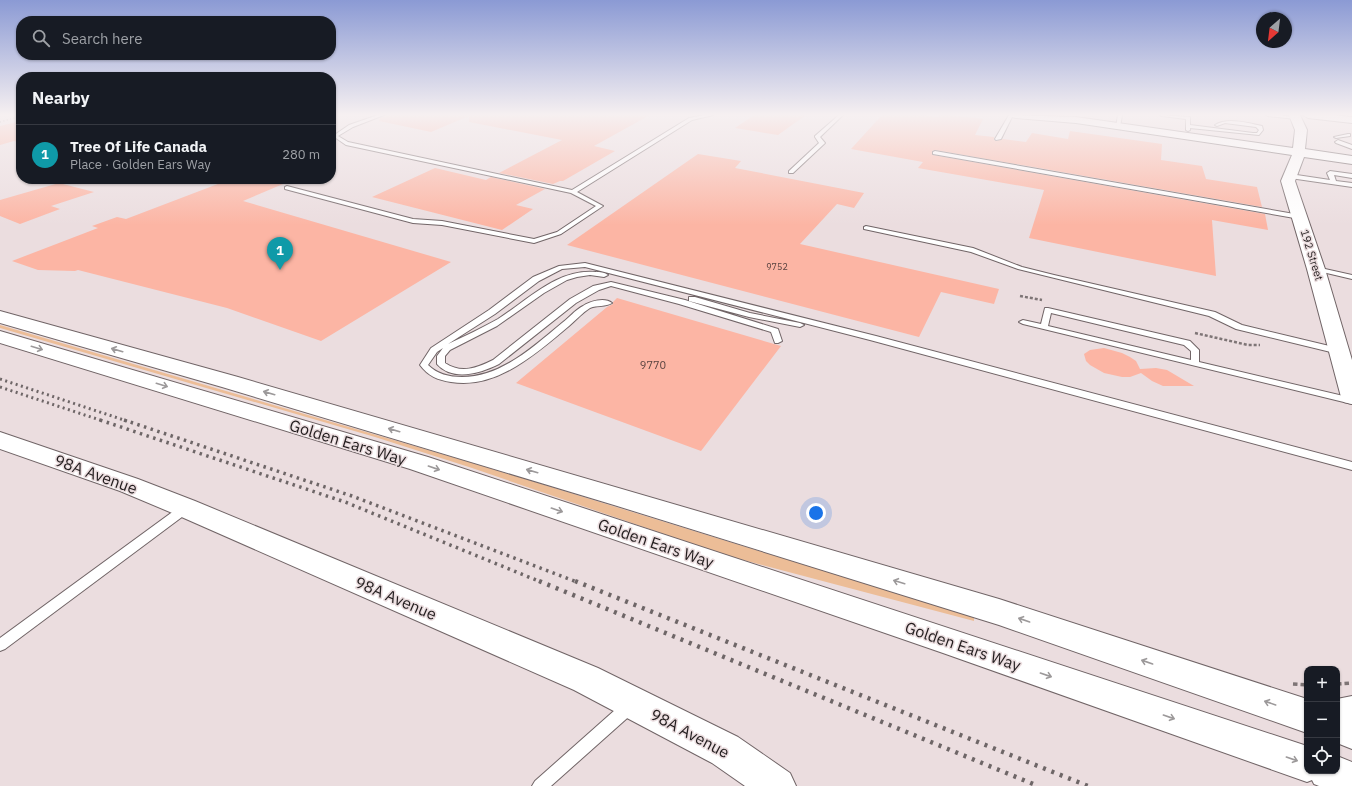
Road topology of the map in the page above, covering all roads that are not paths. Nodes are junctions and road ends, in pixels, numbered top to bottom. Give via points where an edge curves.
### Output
1 (386, 152) edge
2 (638, 152) edge
3 (813, 152) edge
4 (1273, 152) edge
5 (1284, 152) edge
6 (1298, 152) edge
7 (935, 153) dead end
8 (1298, 155) junction
9 (1352, 160) edge
10 (1352, 165) edge
11 (791, 172) dead end
12 (1290, 176) junction
13 (1352, 176) edge
14 (1334, 183) junction
15 (1352, 186) edge
16 (288, 188) dead end
17 (573, 192) junction
18 (1300, 217) junction
19 (866, 228) dead end
20 (1316, 269) junction
21 (1352, 277) edge
22 (608, 303) dead end
23 (0, 317) edge
24 (1023, 322) dead end
25 (1044, 327) junction
26 (0, 337) edge
27 (873, 338) junction
28 (778, 341) dead end
29 (1341, 348) junction
30 (1195, 363) junction
31 (1352, 397) edge
32 (1352, 402) edge
33 (0, 440) edge
34 (1352, 466) edge
35 (186, 508) junction
36 (0, 645) edge
37 (634, 704) junction
38 (1352, 712) edge
39 (1304, 715) edge
40 (1340, 715) edge
41 (1340, 727) edge
42 (1352, 732) edge
43 (1304, 763) edge
44 (1335, 774) edge
45 (1352, 780) edge
46 (540, 786) edge
47 (777, 786) edge

1 - 17 lane
2 - 17 lane
3 - 11 lane
4 - 8 main road
5 - 8 main road
6 - 8 main road
7 - 18 lane
8 - 9 main road
8 - 10 main road
8 - 12 main road
12 - 14 lane
12 - 18 main road, 192 Street via 1288,181
13 - 14 lane via 1330,173
14 - 15 lane
16 - 17 lane via 413,221 442,223 534,241 560,233 600,206
18 - 20 main road, 192 Street
19 - 29 lane via 973,250 1026,270 1212,314 1239,327
20 - 21 lane
20 - 29 main road, 192 Street
22 - 27 lane via 590,305 520,360 479,379 443,378 430,373 424,365 434,350 536,279 561,267 585,266
39 -> 23 main road, Golden Ears Way via 969,603 616,495
24 - 25 lane
25 - 30 lane
25 - 30 lane via 1048,310 1156,335 1187,343 1195,350
26 -> 43 main road, Golden Ears Way via 419,463
27 - 28 lane via 749,315 626,280 582,273 556,282 509,316 447,348 441,356 441,364 448,370 460,372 483,369 496,362 573,301 596,288 611,284 682,302 776,331
27 - 34 lane
29 - 31 main road, 192 Street
30 - 32 lane
33 - 35 main road, 98A Avenue via 129,485
35 - 36 lane
35 - 37 main road, 98A Avenue via 586,679
37 - 46 lane
37 - 47 main road, 98A Avenue via 725,750
38 - 40 main road
41 - 42 main road
44 - 45 main road

